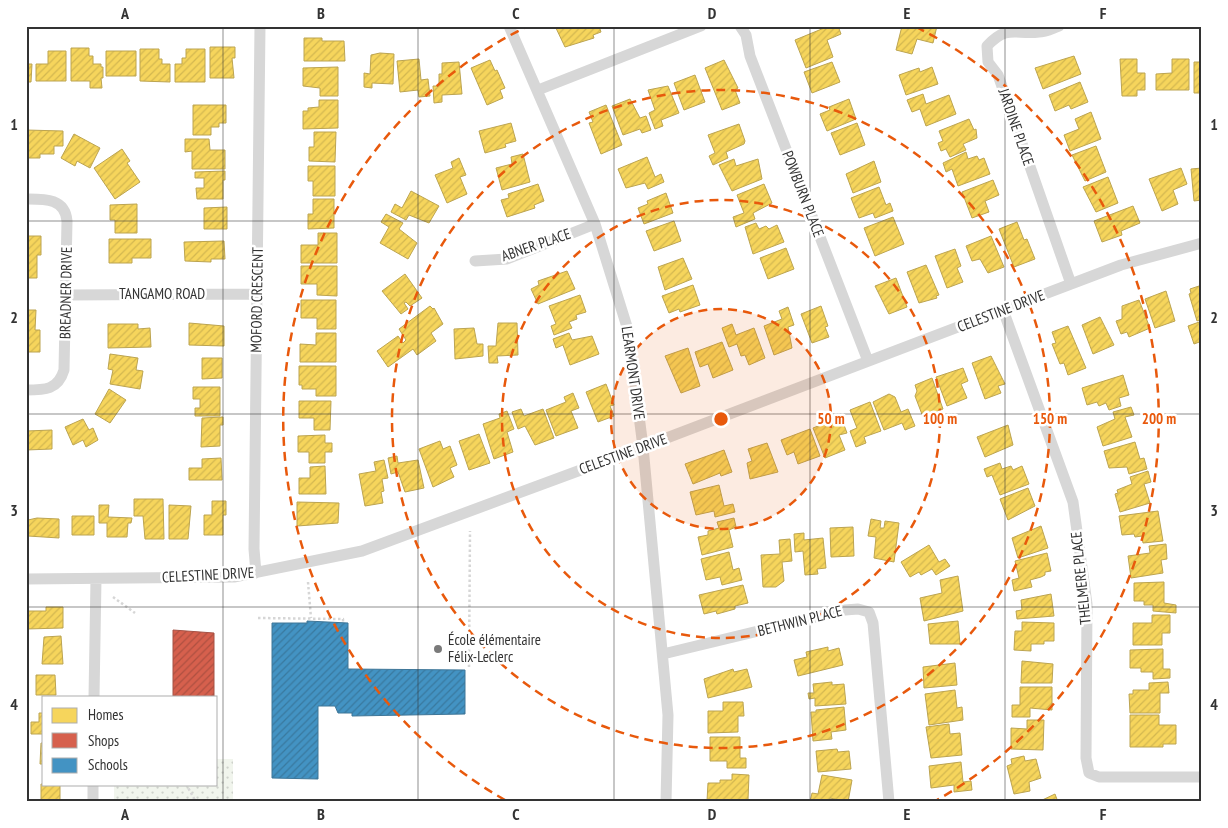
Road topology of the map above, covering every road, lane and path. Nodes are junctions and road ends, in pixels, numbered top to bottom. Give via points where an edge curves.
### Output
1 (260, 26) edge
2 (508, 26) edge
3 (701, 26) edge
4 (740, 26) edge
5 (1059, 26) edge
6 (538, 90) junction
7 (26, 199) edge
8 (595, 224) junction
9 (1202, 243) edge
10 (475, 261) dead end
11 (1071, 284) junction
12 (257, 294) junction
13 (66, 295) junction
14 (1003, 310) junction
15 (868, 361) junction
16 (26, 390) edge
17 (643, 448) junction
18 (470, 531) dead end
19 (256, 574) junction
20 (26, 579) edge
21 (96, 579) junction
22 (308, 582) dead end
23 (114, 597) dead end
24 (136, 613) dead end
25 (258, 618) dead end
26 (311, 618) junction
27 (343, 622) dead end
28 (663, 654) junction
29 (468, 667) dead end
30 (94, 696) edge
31 (1202, 777) edge
32 (93, 786) edge
33 (187, 786) edge
34 (93, 802) edge
35 (196, 802) edge
36 (666, 802) edge
37 (889, 802) edge

1 - 12 street, MOFORD CRESCENT
2 - 6 street, LEARMONT DRIVE
3 - 6 street
4 - 15 street, POWBURN PLACE
5 - 11 street, JARDINE PLACE via 1040,32 1018,31 998,35 987,46 988,62 998,75
6 - 8 street, LEARMONT DRIVE
7 - 13 street, BREADNER DRIVE via 56,202 64,210 67,221
8 - 10 street, ABNER PLACE via 507,259
8 - 17 street, LEARMONT DRIVE via 628,330
9 - 11 street, CELESTINE DRIVE via 1148,256
11 - 14 street, CELESTINE DRIVE
12 - 13 street, TANGAMO ROAD
12 - 19 street, MOFORD CRESCENT
13 - 16 street, BREADNER DRIVE via 62,379 51,389
14 - 15 street, CELESTINE DRIVE
14 - 31 street, THELMERE PLACE via 1073,502 1087,604 1086,758 1089,773 1099,777
15 - 17 street, CELESTINE DRIVE
17 - 19 street, CELESTINE DRIVE via 362,551
17 - 28 street, LEARMONT DRIVE
18 - 29 path
19 - 21 street, CELESTINE DRIVE via 222,578
20 - 21 street, CELESTINE DRIVE
21 - 30 street
22 - 26 path
23 - 24 path
25 - 26 path
26 - 27 path via 343,618
28 - 36 street, LEARMONT DRIVE via 669,744
28 - 37 street, BETHWIN PLACE via 845,610 869,612 873,623
32 - 34 street
33 - 35 path

